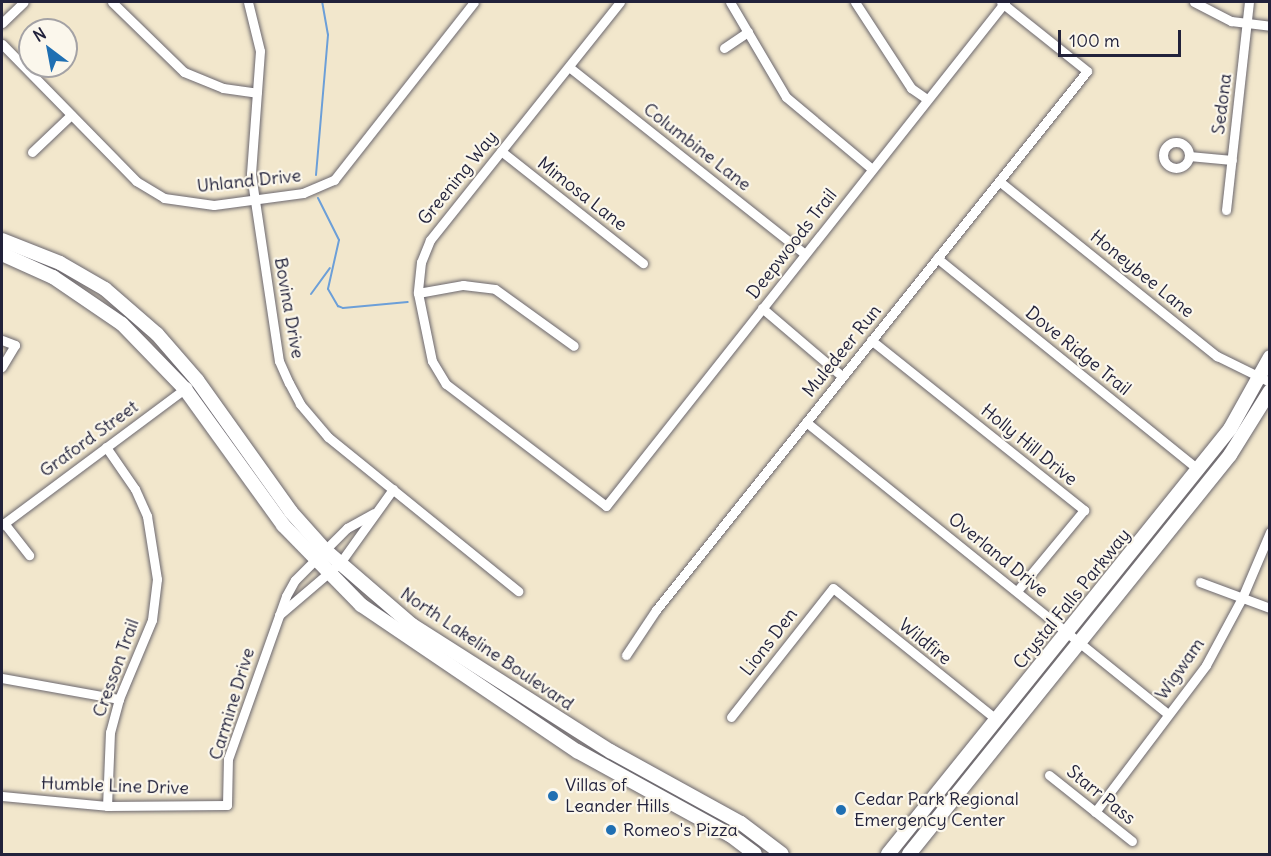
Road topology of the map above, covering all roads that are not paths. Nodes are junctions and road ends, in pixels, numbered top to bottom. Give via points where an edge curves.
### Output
1 (24, 2) edge
2 (112, 2) edge
3 (248, 2) edge
4 (474, 2) edge
5 (620, 2) edge
6 (730, 2) edge
7 (855, 2) edge
8 (1003, 2) edge
9 (1194, 2) edge
10 (1249, 2) edge
11 (2, 23) edge
12 (1248, 24) junction
13 (1269, 26) edge
14 (748, 32) junction
15 (2, 44) edge
16 (724, 48) dead end
17 (569, 67) junction
18 (257, 93) junction
19 (927, 99) junction
20 (71, 115) junction
21 (501, 151) junction
22 (32, 152) dead end
23 (1189, 156) dead end
24 (1232, 160) junction
25 (872, 169) junction
26 (999, 181) junction
27 (254, 199) junction
28 (1226, 210) dead end
29 (2, 240) edge
30 (2, 254) edge
31 (806, 254) junction
32 (937, 258) junction
33 (643, 263) dead end
34 (418, 293) junction
35 (762, 308) junction
36 (2, 340) edge
37 (871, 340) junction
38 (574, 346) dead end
39 (1269, 357) edge
40 (2, 367) edge
41 (843, 377) junction
42 (197, 380) junction
43 (1265, 381) edge
44 (184, 389) junction
45 (1269, 391) edge
46 (806, 422) junction
47 (106, 447) junction
48 (1199, 470) junction
49 (393, 489) junction
50 (606, 506) joint
51 (374, 513) junction
52 (3, 524) edge
53 (1269, 532) edge
54 (326, 550) junction
55 (29, 555) dead end
56 (314, 561) junction
57 (340, 563) junction
58 (328, 575) junction
59 (1200, 582) dead end
60 (833, 588) joint
61 (518, 591) dead end
62 (1017, 591) junction
63 (1242, 598) junction
64 (1269, 608) edge
65 (279, 615) junction
66 (1073, 637) junction
67 (626, 655) dead end
68 (2, 678) edge
69 (119, 699) junction
70 (1168, 714) junction
71 (731, 717) dead end
72 (997, 720) junction
73 (1049, 775) dead end
74 (2, 796) edge
75 (227, 805) joint
76 (107, 806) junction
77 (1095, 812) junction
78 (1132, 841) dead end
79 (755, 855) edge
80 (782, 855) edge
81 (888, 855) edge
82 (909, 855) edge

1 - 11 street
2 - 18 street via 184,72 223,88
3 - 18 street, Bovina Drive via 260,51
4 - 27 street, Uhland Drive via 334,180 303,193
5 - 17 street, Greening Way
6 - 14 street
7 - 19 street via 911,88
8 - 19 street, Deepwoods Trail
8 - 26 street, Muledeer Run via 1087,71
9 - 12 street via 1231,21
10 - 12 street, Sedona
12 - 13 street
12 - 24 street, Sedona
14 - 16 street
14 - 25 street via 792,104
15 - 20 street, Uhland Drive
17 - 21 street, Greening Way
17 - 31 street, Columbine Lane
18 - 27 street, Bovina Drive via 251,149
19 - 25 street, Deepwoods Trail
20 - 22 street
20 - 27 street, Uhland Drive via 136,182 164,198 214,205
21 - 33 street, Mimosa Lane
21 - 34 street, Greening Way via 430,240 421,262
23 - 24 street
24 - 28 street, Sedona
25 - 31 street, Deepwoods Trail
26 - 32 street, Muledeer Run
26 - 43 street, Honeybee Lane via 1217,356
27 - 49 street, Bovina Drive via 279,361 289,383 321,429
29 - 42 main road, North Lakeline Boulevard via 60,263 105,289 157,334
30 - 44 main road, North Lakeline Boulevard via 89,298 122,324
31 - 35 street, Deepwoods Trail
32 - 37 street, Muledeer Run
32 - 48 street, Dove Ridge Trail
34 - 38 street via 463,285 495,289
34 - 50 street, Greening Way via 432,360 446,384
35 - 41 street
35 - 50 street, Deepwoods Trail
36 - 40 street via 15,345
37 - 41 street, Muledeer Run
37 - 62 street, Holly Hill Drive via 1084,510
39 - 43 main road, Crystal Falls Parkway
41 - 46 street, Muledeer Run
42 - 44 street, Graford Street
42 - 54 main road, North Lakeline Boulevard via 291,512
43 - 48 main road, Crystal Falls Parkway
44 - 47 street, Graford Street
44 - 56 main road, North Lakeline Boulevard via 245,477
45 - 66 main road, Crystal Falls Parkway via 1230,454
46 - 62 street, Overland Drive
46 - 67 street, Muledeer Run via 656,610
47 - 52 street, Graford Street
47 - 69 street, Cresson Trail via 135,489 147,516 157,579 152,620
48 - 66 main road, Crystal Falls Parkway
49 - 51 street, Carmine Drive
49 - 61 street, Bovina Drive
51 - 54 street, Carmine Drive via 348,528
51 - 57 street, Carmine Drive
52 - 55 street
53 - 63 street, Wigwam
54 - 56 street, Carmine Drive
54 - 57 main road, North Lakeline Boulevard
56 - 58 main road, North Lakeline Boulevard
56 - 65 street, Carmine Drive via 295,580
57 - 58 street, Carmine Drive
57 - 80 main road, North Lakeline Boulevard via 372,593 440,643 610,751 741,823
58 - 65 street, Carmine Drive
58 - 79 main road, North Lakeline Boulevard via 362,605 468,680 577,751 722,830
59 - 63 street
60 - 71 street, Lions Den
60 - 72 street, Wildfire
62 - 66 street, Overland Drive
63 - 64 street
63 - 70 street, Wigwam via 1206,665
65 - 75 street, Carmine Drive via 228,759
66 - 70 street, Overland Drive
66 - 72 main road, Crystal Falls Parkway
66 - 82 main road, Crystal Falls Parkway
68 - 69 street
69 - 76 street, Cresson Trail via 110,732
70 - 77 street, Wigwam
72 - 81 main road, Crystal Falls Parkway
73 - 77 street, Starr Pass
74 - 76 street, Humble Line Drive
75 - 76 street, Humble Line Drive
77 - 78 street, Starr Pass

